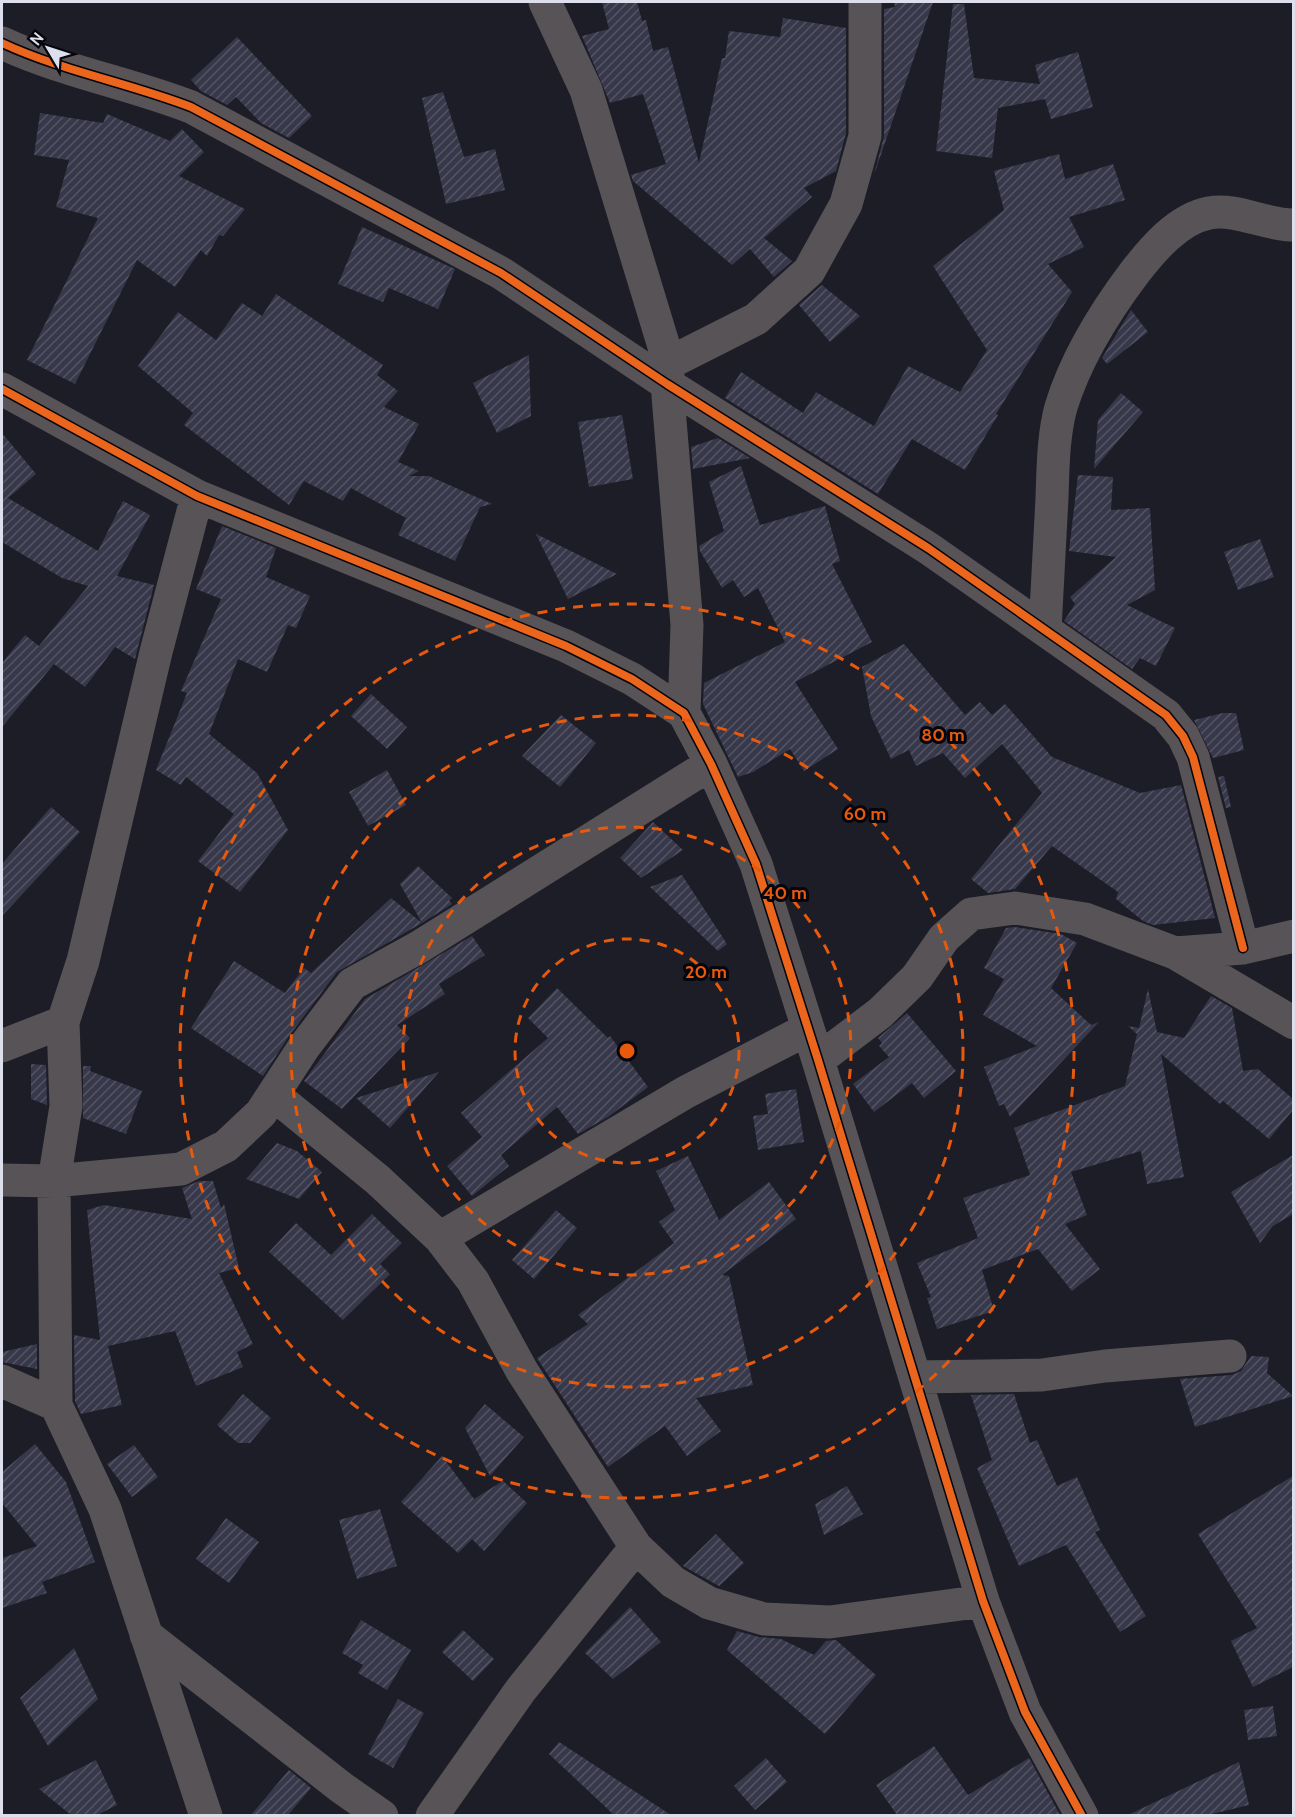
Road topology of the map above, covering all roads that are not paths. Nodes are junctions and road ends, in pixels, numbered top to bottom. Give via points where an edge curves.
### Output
1 (545, 2) edge
2 (865, 2) edge
3 (2, 43) edge
4 (1293, 225) edge
5 (668, 373) junction
6 (2, 389) edge
7 (197, 496) junction
8 (1045, 630) junction
9 (684, 713) junction
10 (711, 764) junction
11 (1293, 936) edge
12 (1243, 948) junction
13 (1174, 953) junction
14 (63, 1022) junction
15 (1293, 1023) edge
16 (808, 1029) junction
17 (2, 1046) edge
18 (818, 1060) junction
19 (274, 1095) junction
20 (2, 1180) edge
21 (54, 1181) junction
22 (441, 1238) junction
23 (1230, 1356) dead end
24 (915, 1377) junction
25 (2, 1381) edge
26 (56, 1405) junction
27 (636, 1547) junction
28 (983, 1601) junction
29 (146, 1635) junction
30 (206, 1815) edge
31 (382, 1815) edge
32 (432, 1815) edge
33 (1082, 1815) edge

1 - 5 street via 586,90
2 - 5 street via 865,136 841,214 809,271 756,319
3 - 5 street via 35,59 146,90 191,107 501,273
4 - 8 street via 1276,225 1240,213 1208,213 1179,226 1149,254 1082,352 1059,420 1053,463
5 - 8 street
5 - 9 street via 687,625
6 - 7 street
7 - 9 street via 566,646 632,679
7 - 14 street via 156,652 84,961
8 - 12 street via 1166,716 1184,736 1194,757
9 - 10 street
10 - 16 street via 756,864
10 - 19 street via 439,935 352,984 304,1047
11 - 12 street
12 - 13 street
13 - 15 street
13 - 18 street via 1085,919 1015,908 971,914 944,938 917,977 880,1013
14 - 17 street
14 - 21 street via 66,1106
16 - 18 street
16 - 22 street via 686,1092
18 - 24 street
19 - 21 street via 226,1146 181,1169
19 - 22 street via 378,1180
20 - 21 street
21 - 26 street
22 - 27 street via 473,1281 522,1371
23 - 24 street via 1042,1375
24 - 28 street
25 - 26 street
26 - 29 street via 105,1509
27 - 28 street via 674,1582 709,1603 764,1619 830,1622
27 - 32 street via 520,1691
28 - 33 street via 1025,1712
29 - 30 street
29 - 31 street

